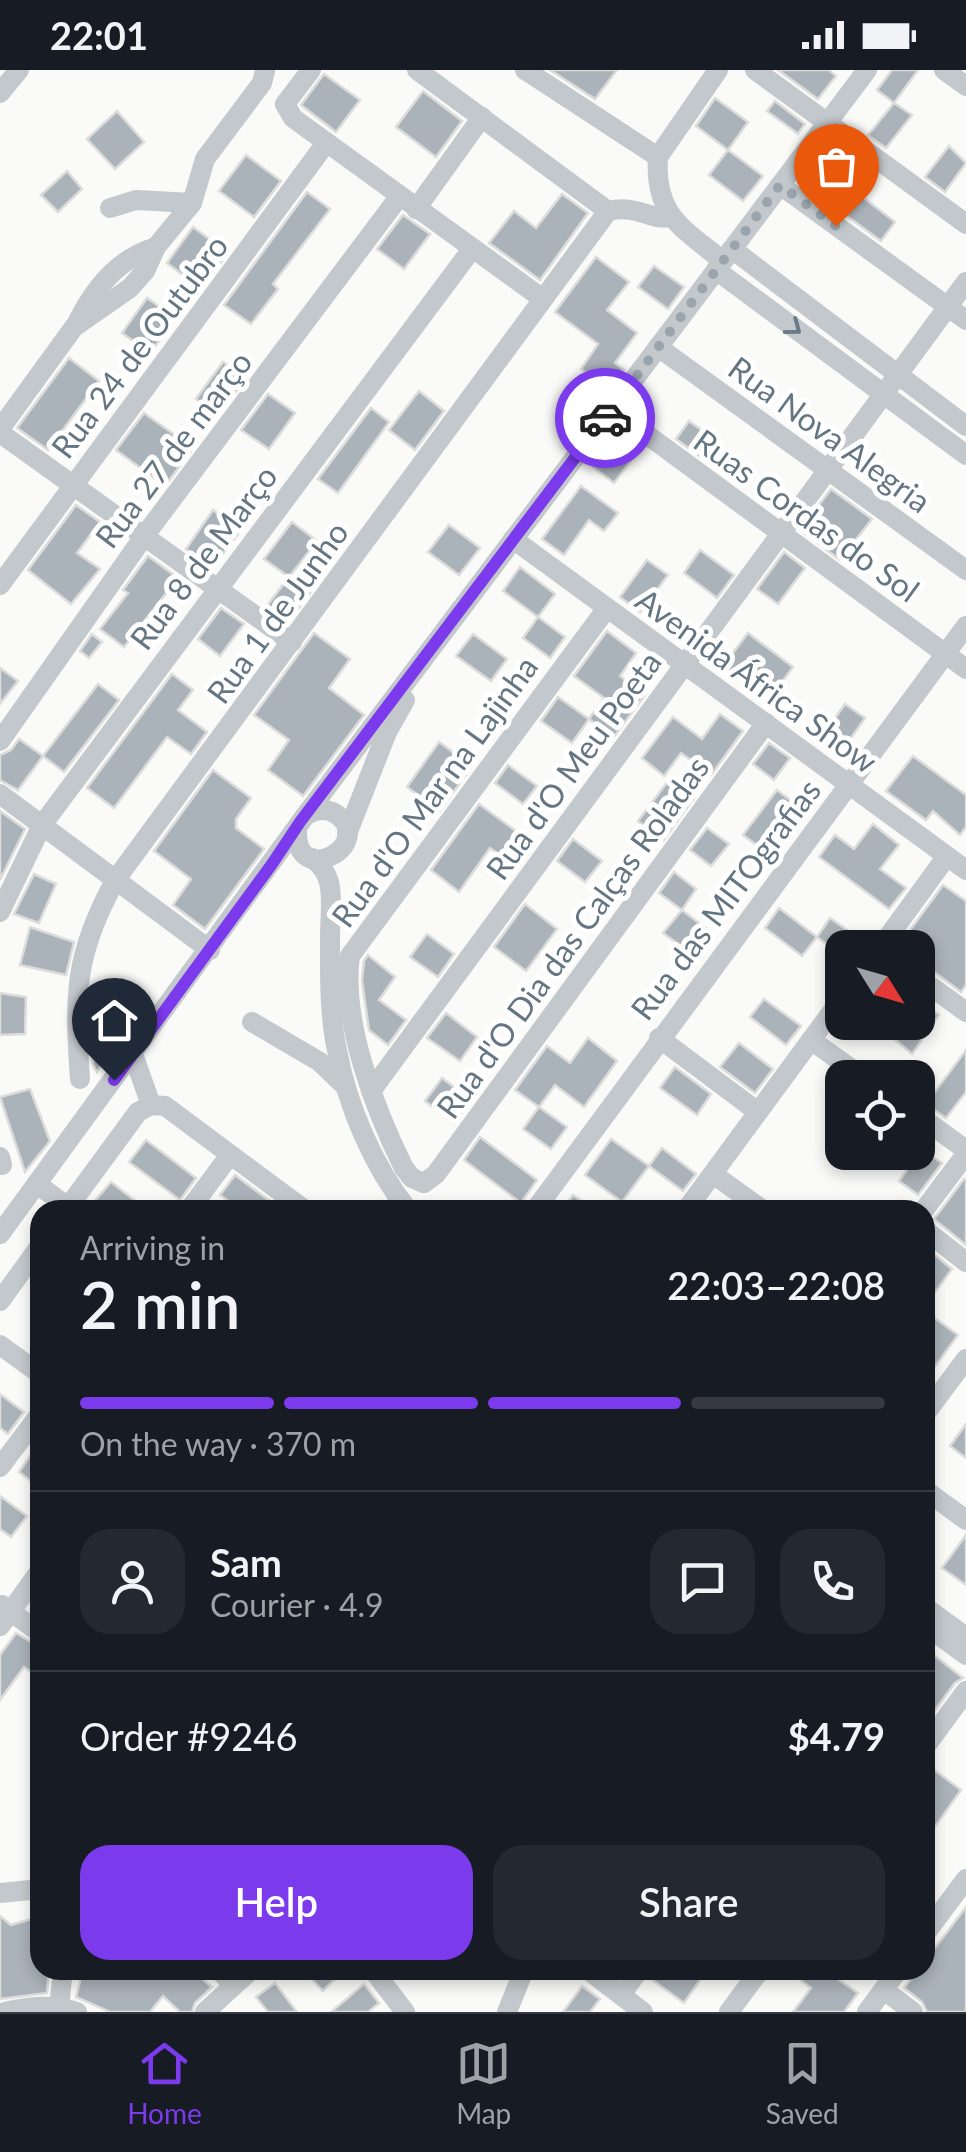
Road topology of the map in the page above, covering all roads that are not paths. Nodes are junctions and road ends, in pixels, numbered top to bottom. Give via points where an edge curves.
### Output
1 (19, 70) edge
2 (311, 70) edge
3 (417, 70) edge
4 (525, 70) edge
5 (718, 70) edge
6 (755, 70) edge
7 (867, 70) edge
8 (944, 70) edge
9 (265, 71) edge
10 (966, 86) edge
11 (0, 93) edge
12 (482, 118) junction
13 (827, 123) junction
14 (326, 143) junction
15 (658, 157) junction
16 (780, 185) junction
17 (192, 203) junction
18 (407, 203) junction
19 (110, 208) dead end
20 (608, 211) junction
21 (669, 217) junction
22 (966, 224) edge
23 (472, 248) junction
24 (724, 260) junction
25 (966, 282) edge
26 (543, 299) junction
27 (948, 307) junction
28 (966, 320) edge
29 (658, 347) junction
30 (896, 376) junction
31 (882, 394) junction
32 (612, 409) junction
33 (966, 426) edge
34 (0, 431) edge
35 (966, 456) edge
36 (827, 469) junction
37 (72, 486) junction
38 (780, 533) junction
39 (145, 535) junction
40 (514, 539) junction
41 (966, 570) edge
42 (0, 585) edge
43 (217, 588) junction
44 (607, 608) junction
45 (966, 626) edge
46 (436, 641) junction
47 (292, 642) junction
48 (945, 654) junction
49 (684, 664) junction
50 (966, 669) edge
51 (766, 723) junction
52 (0, 741) edge
53 (849, 784) junction
54 (0, 794) edge
55 (301, 823) junction
56 (42, 825) junction
57 (344, 841) junction
58 (308, 856) junction
59 (947, 856) junction
60 (272, 864) junction
61 (966, 870) edge
62 (116, 879) junction
63 (330, 890) junction
64 (0, 912) edge
65 (893, 930) edge
66 (210, 950) junction
67 (935, 990) edge
68 (966, 1012) edge
69 (825, 1021) edge
70 (252, 1022) dead end
71 (659, 1038) junction
72 (811, 1040) junction
73 (134, 1054) junction
74 (839, 1060) edge
75 (80, 1079) dead end
76 (346, 1087) junction
77 (370, 1091) junction
78 (152, 1104) junction
79 (758, 1112) junction
80 (935, 1128) edge
81 (966, 1152) edge
82 (230, 1155) junction
83 (713, 1174) junction
84 (424, 1182) junction
85 (37, 1184) junction
86 (56, 1200) edge
87 (74, 1200) edge
88 (197, 1200) edge
89 (291, 1200) edge
90 (402, 1200) edge
91 (422, 1200) edge
92 (542, 1200) edge
93 (694, 1200) edge
94 (749, 1200) edge
95 (931, 1200) edge
96 (0, 1234) edge
97 (935, 1238) edge
98 (30, 1260) edge
99 (966, 1262) edge
100 (0, 1301) edge
101 (0, 1345) edge
102 (966, 1358) edge
103 (30, 1367) edge
104 (948, 1382) junction
105 (966, 1396) edge
106 (935, 1400) edge
107 (30, 1428) edge
108 (0, 1468) edge
109 (935, 1497) edge
110 (966, 1520) edge
111 (30, 1583) edge
112 (4, 1614) edge
113 (935, 1614) edge
114 (30, 1628) edge
115 (935, 1632) edge
116 (966, 1637) edge
117 (966, 1655) edge
118 (966, 1691) edge
119 (935, 1733) edge
120 (966, 1878) edge
121 (30, 1890) edge
122 (0, 1893) edge
123 (935, 1920) edge
124 (64, 1980) edge
125 (225, 1980) edge
126 (378, 1980) edge
127 (520, 1980) edge
128 (601, 1980) edge
129 (632, 1980) edge
130 (753, 1980) edge
131 (891, 1980) edge
132 (884, 1990) junction
133 (621, 1995) junction
134 (393, 2008) edge
135 (68, 2009) edge
136 (5, 2012) edge
137 (205, 2012) edge
138 (507, 2012) edge
139 (643, 2012) edge
140 (729, 2012) edge
141 (866, 2012) edge
142 (912, 2012) edge

1 - 11 street
2 - 14 street via 285,104
3 - 12 street
4 - 15 street
5 - 15 street
6 - 13 street
7 - 13 street
8 - 10 street
9 - 17 street via 205,159
12 - 18 street, Rua 27 de março
12 - 20 street
13 - 16 street
13 - 22 street
14 - 18 street
14 - 37 street, Rua 24 de Outubro
15 - 21 street via 658,191
16 - 24 street
16 - 27 street
17 - 19 street via 136,200
17 - 34 street via 130,288 74,327
18 - 23 street
18 - 39 street, Rua 27 de março
20 - 21 street
20 - 26 street, Rua 1 de Junho
21 - 24 street
23 - 26 street
23 - 43 street, Rua 8 de Março
24 - 29 street
24 - 30 street
24 -> 31 street
25 - 27 street, Rua d'O Meu Poeta
26 - 47 street, Rua 1 de Junho
27 - 28 street
27 - 30 street, Rua d'O Meu Poeta
29 - 32 street
29 - 36 street, Rua Nova Alegria
30 - 31 street, Rua d'O Meu Poeta
30 - 33 street
31 - 35 street
31 - 36 street, Rua d'O Meu Poeta
32 - 38 street, Ruas Cordas do Sol
32 - 40 street
34 - 37 street
36 - 38 street, Rua d'O Meu Poeta
36 - 41 street, Rua Nova Alegria
37 - 39 street
37 - 42 street, Rua 24 de Outubro
38 - 48 street, Ruas Cordas do Sol
38 - 49 street, Rua d'O Meu Poeta
39 - 43 street
39 - 52 street, Rua 27 de março
40 - 44 street, Avenida África Show
40 - 46 street
43 - 47 street
43 - 56 street, Rua 8 de Março
44 - 49 street, Avenida África Show
44 - 77 street, Rua d'O Mar na Lajinha via 350,956 348,990
45 - 48 street, Rua das MITOgrafias
46 - 55 street
46 - 57 street via 388,732
47 - 62 street, Rua 1 de Junho
48 - 50 street, Ruas Cordas do Sol
48 - 53 street, Rua das MITOgrafias
49 - 51 street, Avenida África Show
49 - 77 street, Rua d'O Meu Poeta
51 - 53 street, Avenida África Show
51 - 84 street, Rua d'O Dia das Calças Roladas
53 - 59 street, Avenida África Show
53 - 71 street, Rua das MITOgrafias
54 - 56 street
55 - 57 street via 320,810 335,813
55 - 58 street via 296,838
55 - 60 street
56 - 62 street
56 - 64 street, Rua 8 de Março
57 - 58 street via 328,859
57 - 63 street
58 - 60 street
58 - 63 street via 325,871
59 - 61 street, Avenida África Show
59 - 65 street
60 - 66 street
62 - 66 street
62 - 75 street, Rua 1 de Junho via 79,964
63 - 76 street via 336,1048
66 - 73 street
67 - 68 street
69 - 72 street
70 - 76 street via 320,1062
71 - 79 street
71 - 92 street, Rua das MITOgrafias
72 - 74 street
72 - 79 street
73 - 78 street
73 - 85 street
76 - 90 street
77 - 84 street, Rua d'O Mar na Lajinha via 404,1168
78 - 82 street via 165,1106
78 - 87 street via 138,1112
79 - 83 street
80 - 81 street
81 - 95 street
82 - 88 street
82 - 89 street
83 - 93 street
83 - 94 street
84 - 91 street
85 - 86 street
85 - 96 street
97 - 99 street
98 - 100 street
101 - 103 street
102 - 104 street
104 - 105 street
104 - 106 street
107 - 108 street
109 - 110 street
111 - 112 street
112 - 114 street
113 - 116 street
115 - 117 street
118 - 119 street
120 - 123 street
121 - 122 street
124 - 135 street
125 - 137 street
126 - 134 street
127 - 138 street
128 - 133 street
129 - 133 street
130 - 140 street
131 - 132 street
132 - 141 street
132 - 142 street
133 - 139 street
135 - 136 street

